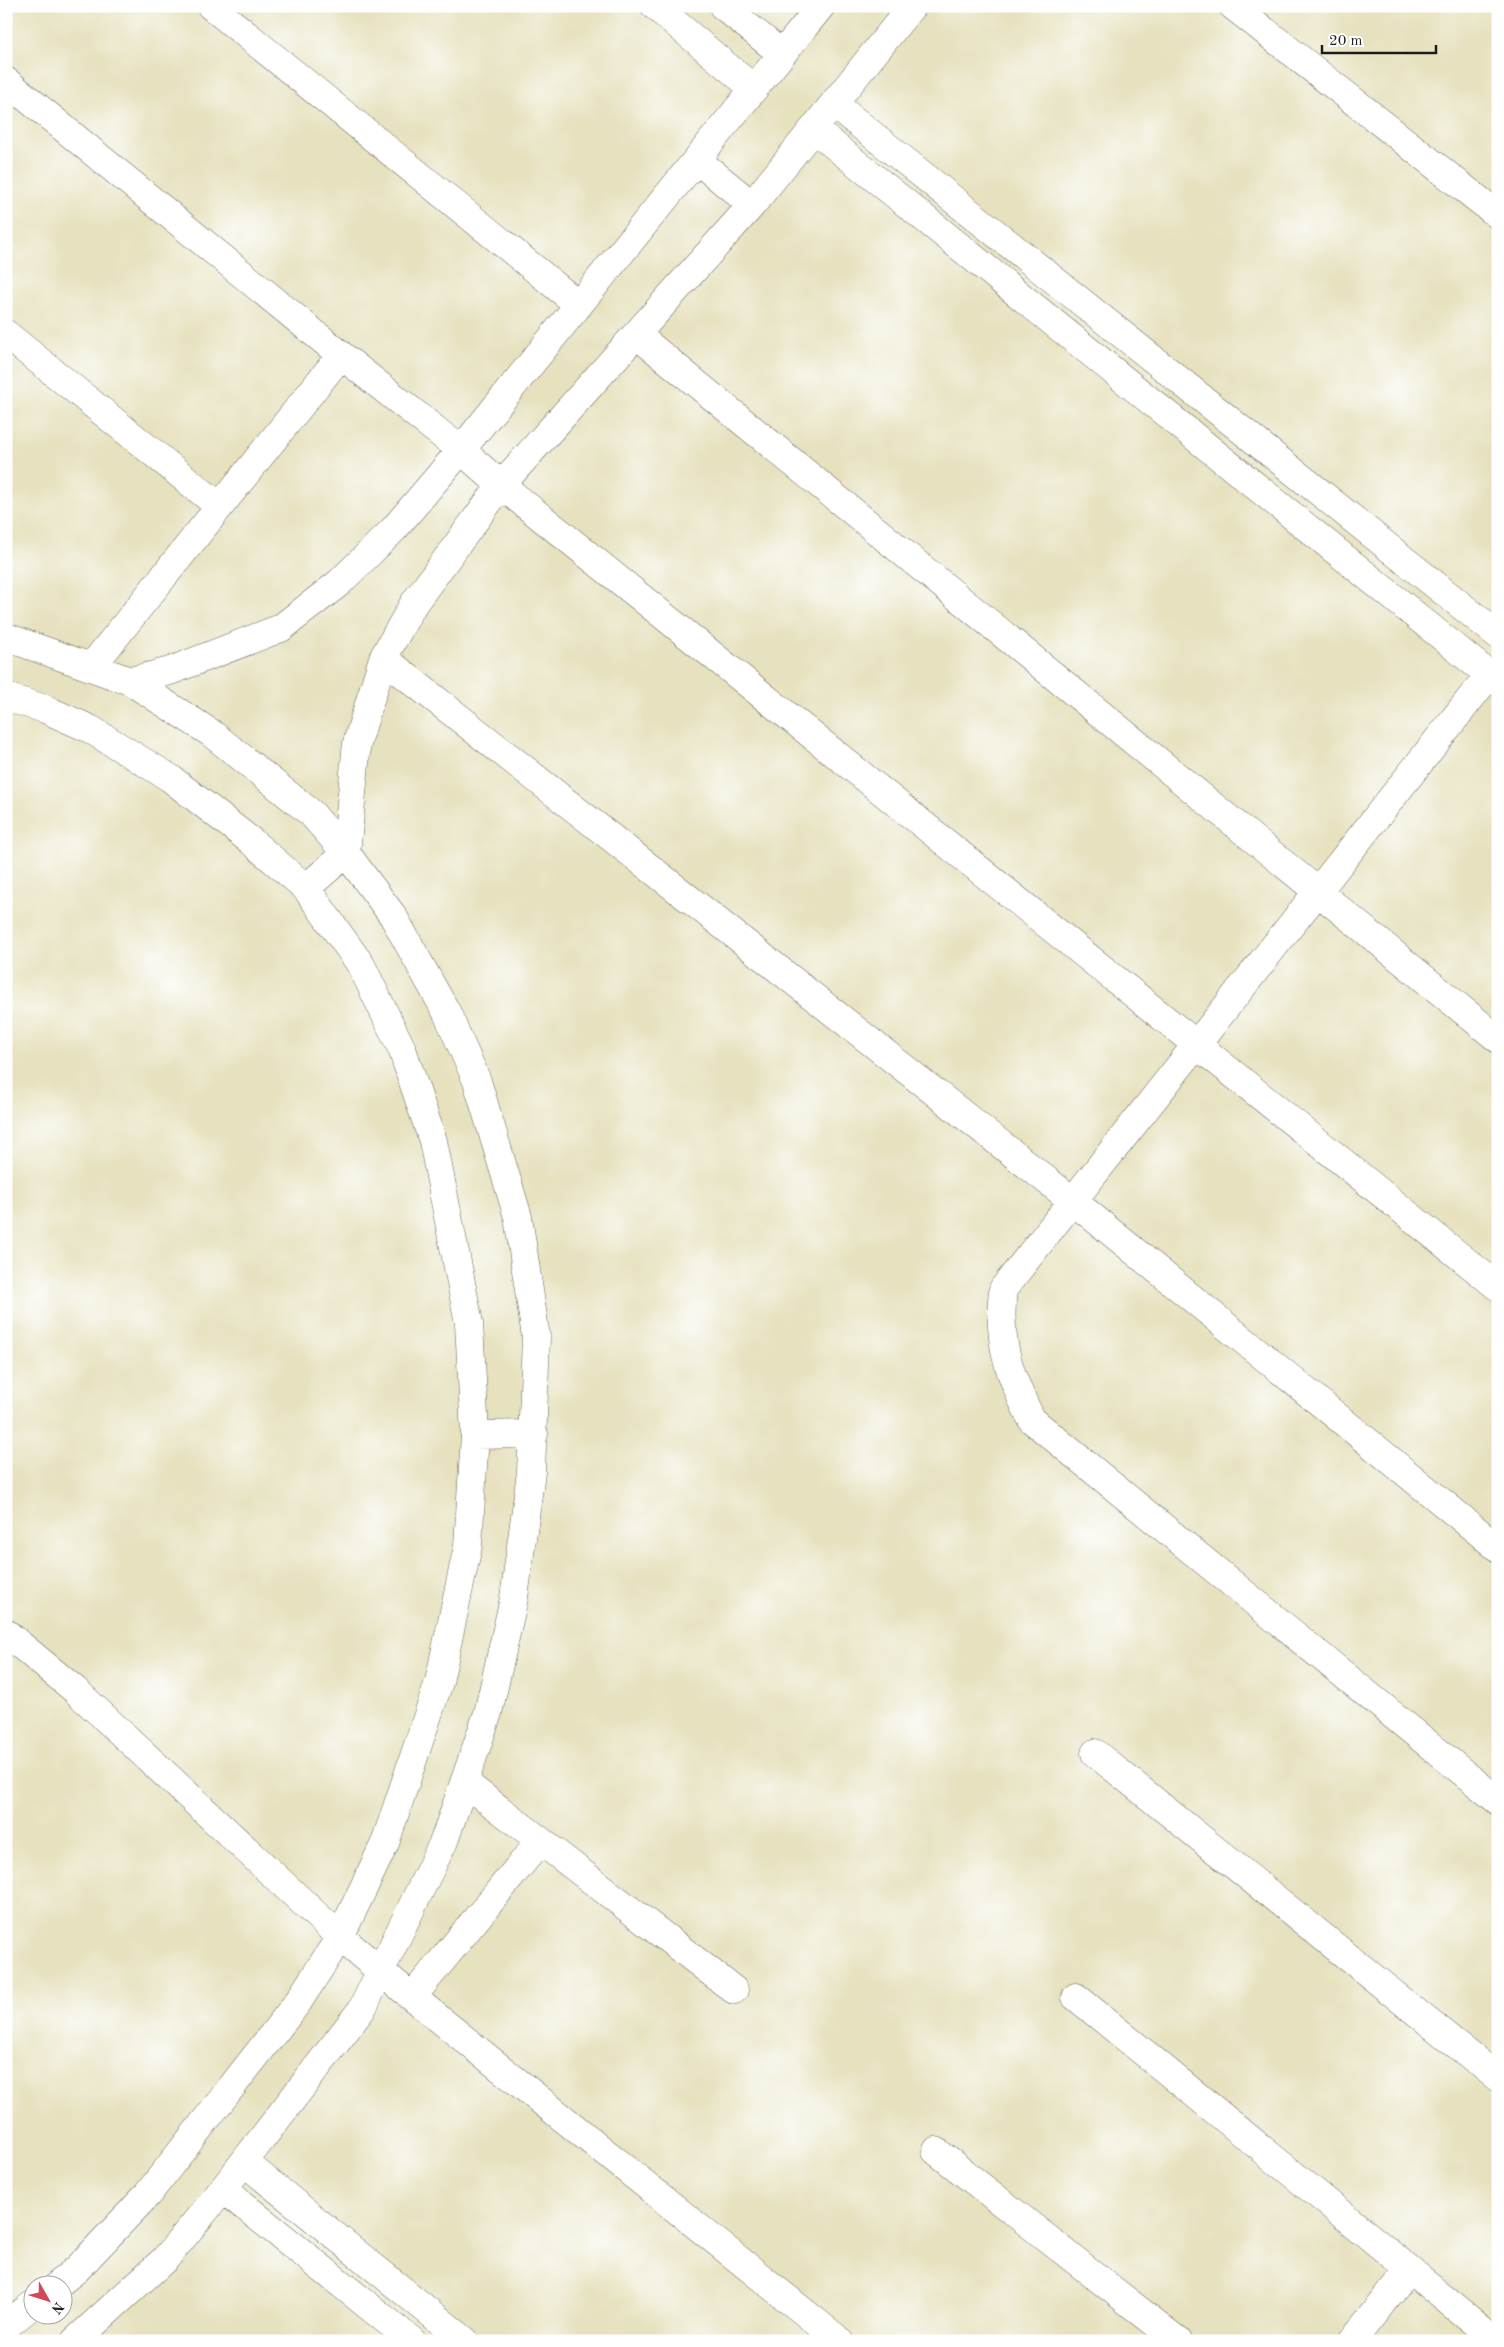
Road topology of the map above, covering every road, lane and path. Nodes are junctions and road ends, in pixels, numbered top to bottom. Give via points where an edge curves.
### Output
1 (211, 6) edge
2 (655, 6) edge
3 (723, 6) edge
4 (821, 6) edge
5 (912, 6) edge
6 (1233, 6) edge
7 (782, 54) junction
8 (6, 80) edge
9 (754, 89) junction
10 (834, 104) junction
11 (814, 128) junction
12 (697, 160) junction
13 (752, 205) junction
14 (1498, 215) edge
15 (579, 305) junction
16 (6, 334) edge
17 (637, 335) junction
18 (341, 355) junction
19 (461, 450) junction
20 (501, 485) junction
21 (220, 506) junction
22 (1498, 635) edge
23 (6, 637) edge
24 (383, 658) junction
25 (92, 666) junction
26 (1494, 678) edge
27 (130, 681) junction
28 (6, 697) edge
29 (346, 853) junction
30 (306, 888) junction
31 (1317, 893) junction
32 (1498, 1039) edge
33 (1196, 1045) junction
34 (1073, 1201) junction
35 (1498, 1287) edge
36 (534, 1434) junction
37 (475, 1435) junction
38 (1498, 1548) edge
39 (6, 1633) edge
40 (1095, 1753) dead end
41 (464, 1782) junction
42 (1498, 1801) edge
43 (540, 1840) junction
44 (340, 1937) junction
45 (382, 1972) junction
46 (734, 1990) dead end
47 (1076, 1997) dead end
48 (412, 1998) junction
49 (1498, 2078) edge
50 (936, 2151) dead end
51 (244, 2162) junction
52 (223, 2189) junction
53 (1409, 2269) junction
54 (71, 2274) edge
55 (22, 2313) edge
56 (6, 2326) edge
57 (75, 2341) edge
58 (412, 2341) edge
59 (465, 2341) edge
60 (840, 2341) edge
61 (1178, 2341) edge
62 (1352, 2341) edge
63 (1496, 2341) edge

1 - 15 street
2 - 9 street
3 - 7 street
4 - 7 street
5 - 10 street
6 - 14 street
7 - 9 street
8 - 18 street
9 - 12 street
10 - 11 street
10 - 22 street
11 - 13 street
11 - 26 street
12 - 13 street
12 - 15 street
13 - 17 street
15 - 19 street
16 - 21 street
17 - 20 street
17 - 31 street
18 - 19 street
18 - 21 street
19 - 20 street
19 - 27 street via 394,528 339,583 281,628 170,671
20 - 24 street via 414,603
20 - 33 street
21 - 25 street
23 - 25 street
24 - 29 street via 358,743
24 - 34 street
25 - 27 street
26 - 31 street
27 - 29 street via 211,732 311,813
28 - 30 street via 45,709 90,729 170,778
29 - 30 street
29 - 36 street via 392,916 447,1012 477,1081 492,1127 518,1217 536,1337
30 - 37 street via 361,965 402,1049 433,1141 469,1323
31 - 32 street
31 - 33 street
33 - 34 street
33 - 35 street
34 - 38 street
34 - 42 street via 1003,1289 1000,1315 1004,1351 1015,1385 1032,1420
36 - 37 street
36 - 41 street via 514,1598 488,1713
37 - 44 street via 468,1546 439,1682 385,1843
39 - 44 street via 75,1690
40 - 49 street
41 - 43 street
41 - 45 street via 444,1841
43 - 46 street
43 - 48 street
44 - 45 street
44 - 54 street via 298,2002 147,2195
45 - 48 street
45 - 51 street via 362,2009
47 - 53 street
48 - 60 street
50 - 61 street
51 - 52 street
51 - 59 street
52 - 57 street via 165,2259
52 - 58 street
53 - 62 street
53 - 63 street
55 - 56 street

